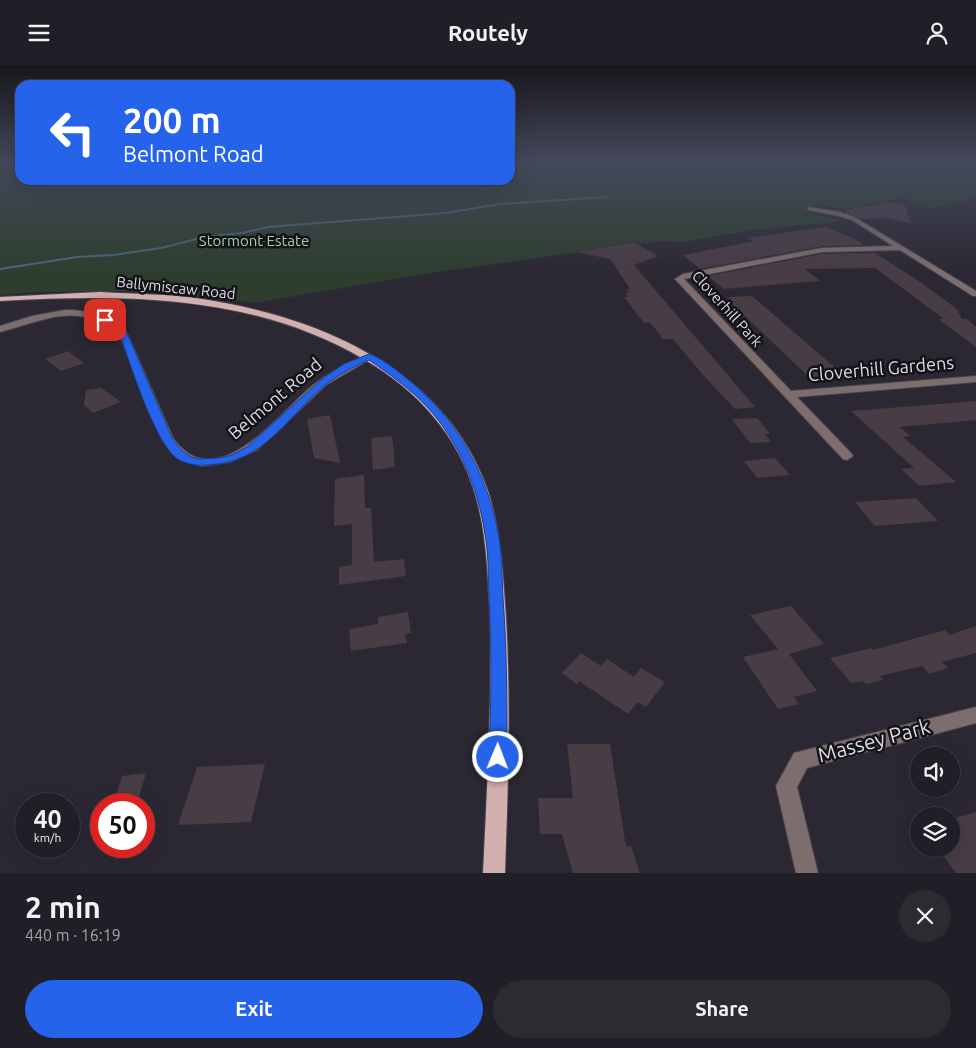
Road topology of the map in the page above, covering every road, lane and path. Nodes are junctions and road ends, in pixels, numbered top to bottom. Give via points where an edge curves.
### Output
1 (809, 209) dead end
2 (903, 248) junction
3 (976, 294) edge
4 (0, 299) edge
5 (0, 329) edge
6 (369, 357) junction
7 (976, 379) edge
8 (789, 394) junction
9 (848, 456) dead end
10 (976, 715) edge
11 (494, 873) edge
12 (807, 873) edge

1 - 2 street via 854,219
2 - 3 street
2 - 8 street, Cloverhill Park via 822,250 679,279
4 - 6 main road, Ballymiscaw Road via 130,295 194,300 293,322 324,333
5 - 6 street, Belmont Road via 72,311 94,315 116,326 124,335 167,438 177,453 200,462 220,461 251,450 325,381 347,366
6 - 11 main road via 403,379 431,405 452,432 481,491 492,534 500,657
7 - 8 street, Cloverhill Gardens
8 - 9 street, Cloverhill Park
10 - 12 street, Massey Park via 801,760 786,787

